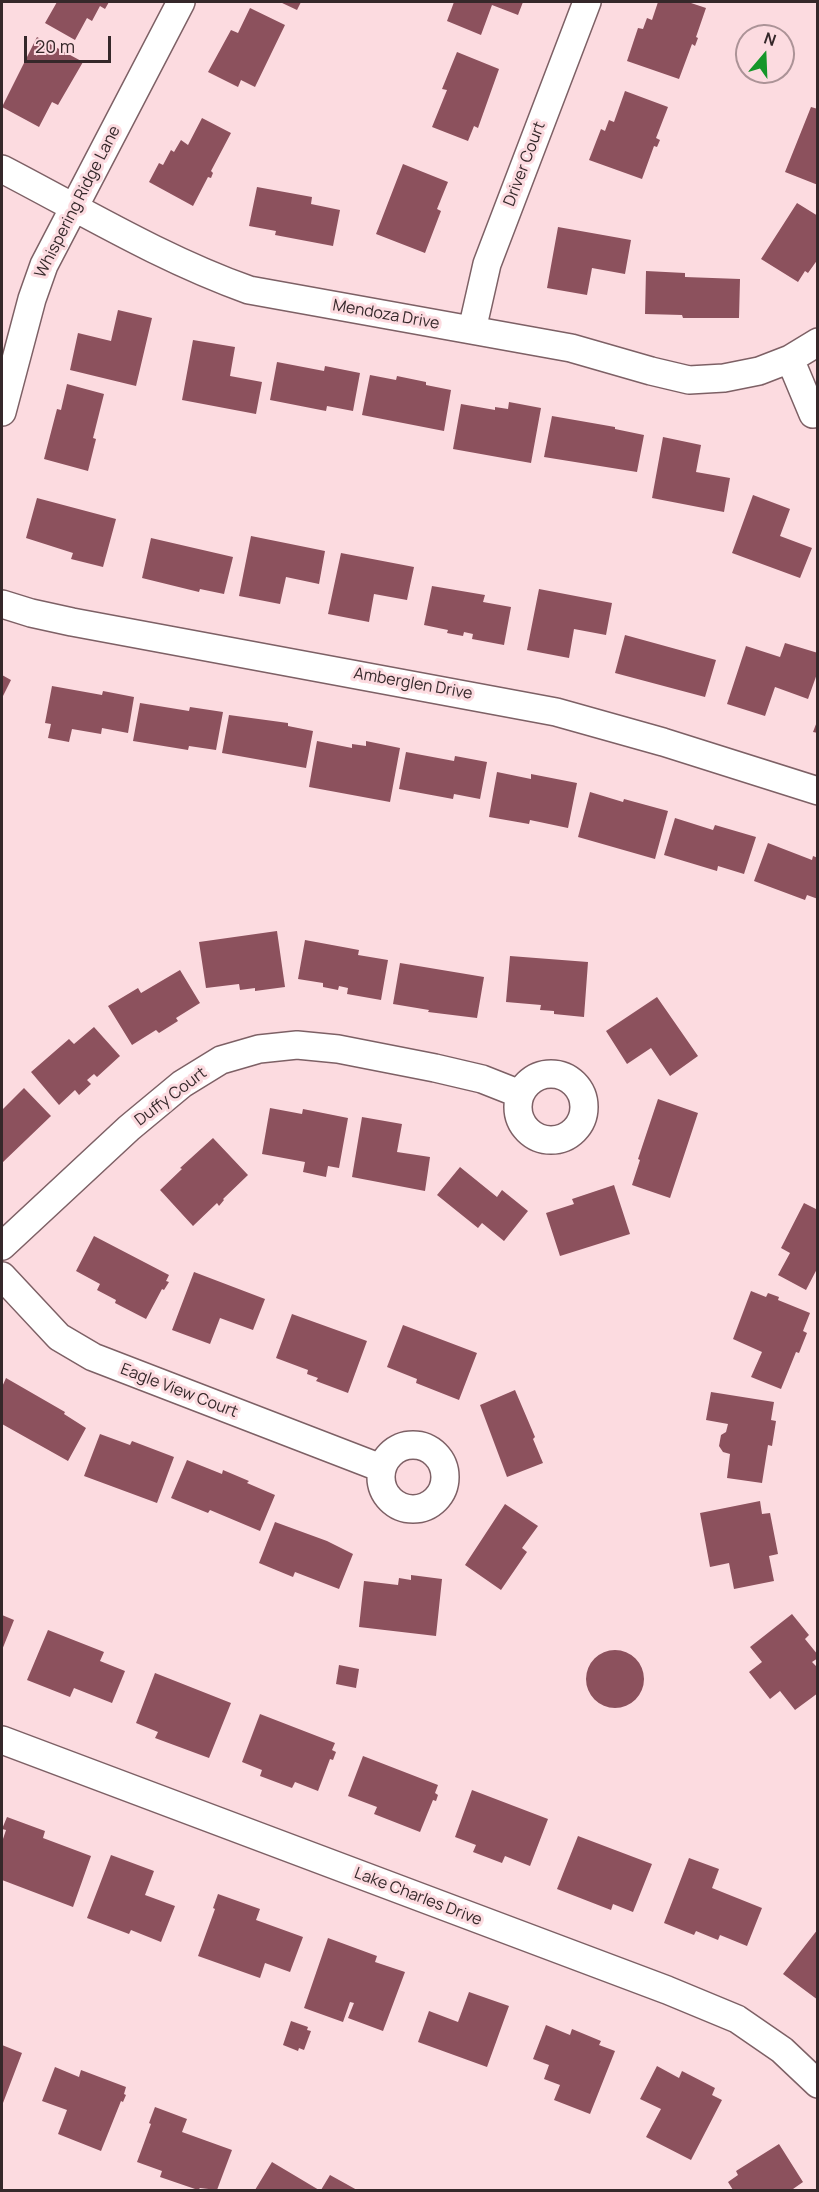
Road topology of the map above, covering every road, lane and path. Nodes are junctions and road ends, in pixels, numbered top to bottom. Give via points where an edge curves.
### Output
1 (181, 2) edge
2 (587, 2) edge
3 (2, 169) edge
4 (74, 206) junction
5 (472, 330) junction
6 (818, 342) edge
7 (790, 359) junction
8 (2, 412) edge
9 (813, 414) dead end
10 (2, 604) edge
11 (818, 791) edge
12 (520, 1094) dead end
13 (2, 1246) edge
14 (2, 1276) edge
15 (381, 1468) dead end
16 (2, 1740) edge
17 (818, 2084) edge

1 - 4 street, Whispering Ridge Lane
2 - 5 street, Driver Court via 487,264
3 - 4 street, Mendoza Drive
4 - 5 street, Mendoza Drive via 163,254 249,290
4 - 8 street, Whispering Ridge Lane via 44,264
5 - 7 street, Mendoza Drive via 571,348 689,380 759,371
6 - 7 street, Mendoza Drive
7 - 9 street
10 - 11 street, Amberglen Drive via 72,622 556,712
12 - 13 street, Duffy Court via 473,1077 338,1049 297,1045 250,1051 221,1060 182,1084
14 - 15 street, Eagle View Court via 59,1337 93,1357
16 - 17 street, Lake Charles Drive via 727,2015 782,2050

